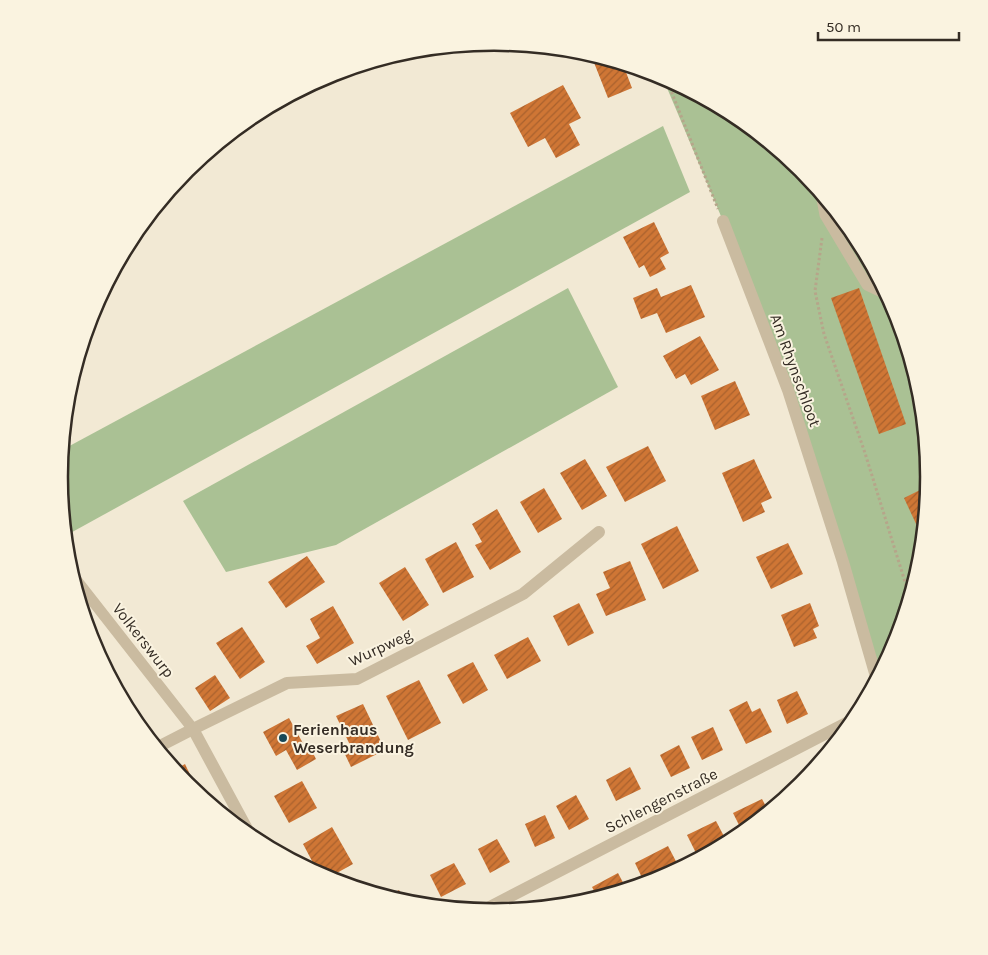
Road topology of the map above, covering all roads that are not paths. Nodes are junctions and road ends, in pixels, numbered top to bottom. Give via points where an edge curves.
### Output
1 (824, 208) edge
2 (722, 221) road end
3 (876, 289) edge
4 (599, 532) dead end
5 (82, 587) edge
6 (874, 670) edge
7 (839, 727) edge
8 (193, 729) junction
9 (162, 745) edge
10 (245, 823) edge
11 (496, 904) edge

1 - 3 lane via 867,285
2 - 6 street, Am Rhynschloot via 788,390
4 - 8 street, Wurpweg via 523,594 358,679 287,683
5 - 8 lane, Volkerswurp
7 - 11 street, Schlengenstraße
8 - 9 street, Wurpweg
8 - 10 street

